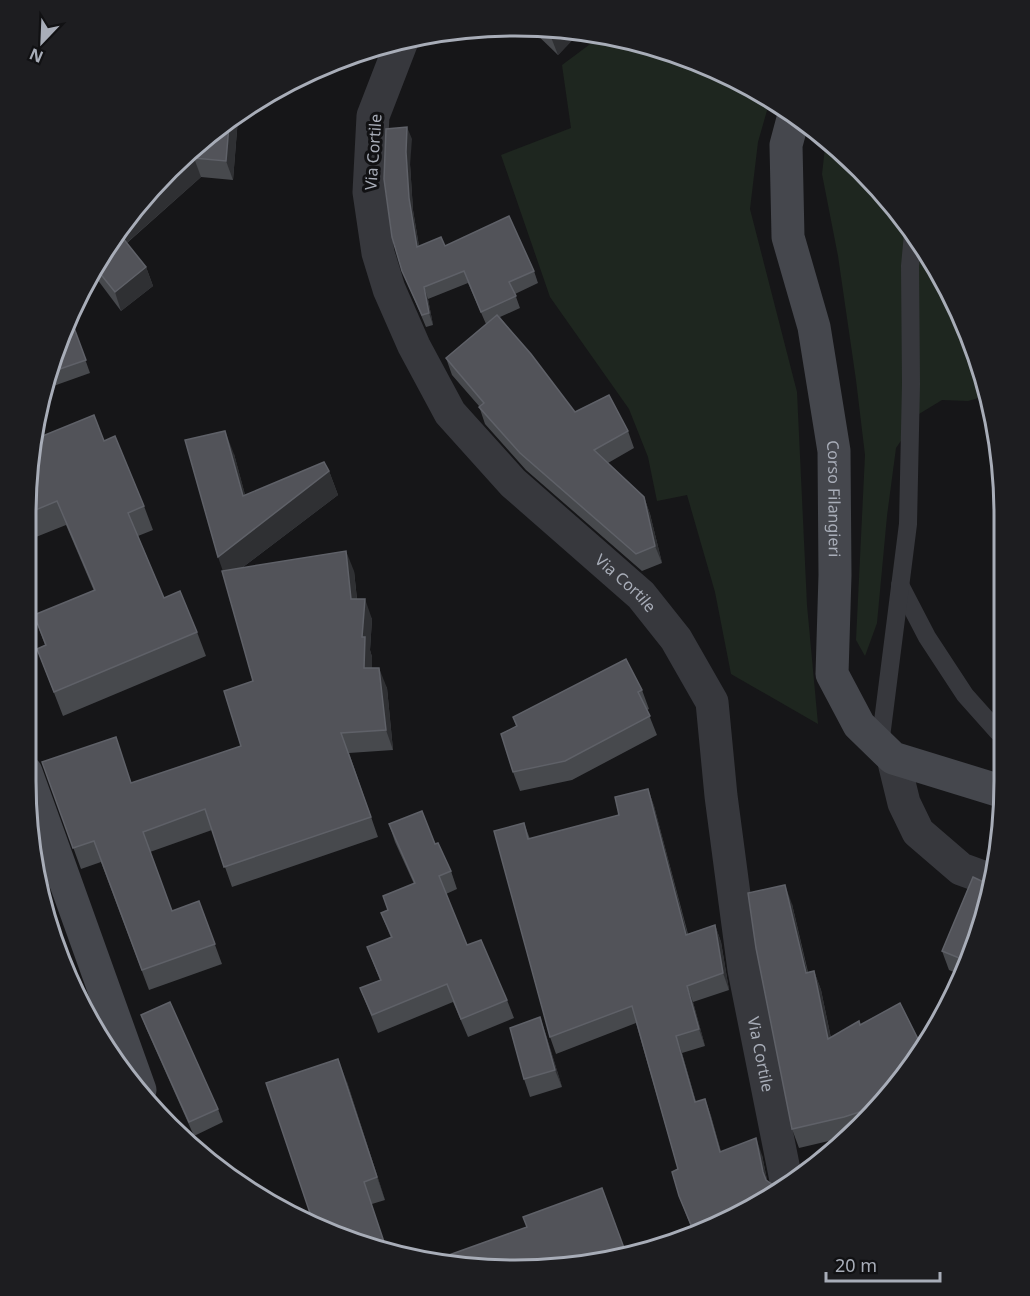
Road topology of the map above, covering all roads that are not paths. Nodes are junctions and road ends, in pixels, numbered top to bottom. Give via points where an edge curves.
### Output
1 (398, 50) edge
2 (792, 124) edge
3 (912, 247) edge
4 (900, 585) junction
5 (994, 727) edge
6 (886, 752) junction
7 (994, 789) edge
8 (37, 802) edge
9 (984, 877) edge
10 (133, 1070) edge
11 (785, 1176) edge

1 - 11 street, Via Cortile via 373,116 369,192 378,253 389,289 450,413 513,483 641,595 676,639 712,702 744,970
2 - 6 street, Corso Filangieri via 786,145 788,237 814,327 834,451 832,674 859,724
3 - 4 lane via 908,524
4 - 5 lane via 939,656
4 - 6 lane
6 - 7 street, Corso Filangieri
6 - 9 street via 918,832 961,869
8 - 10 street

